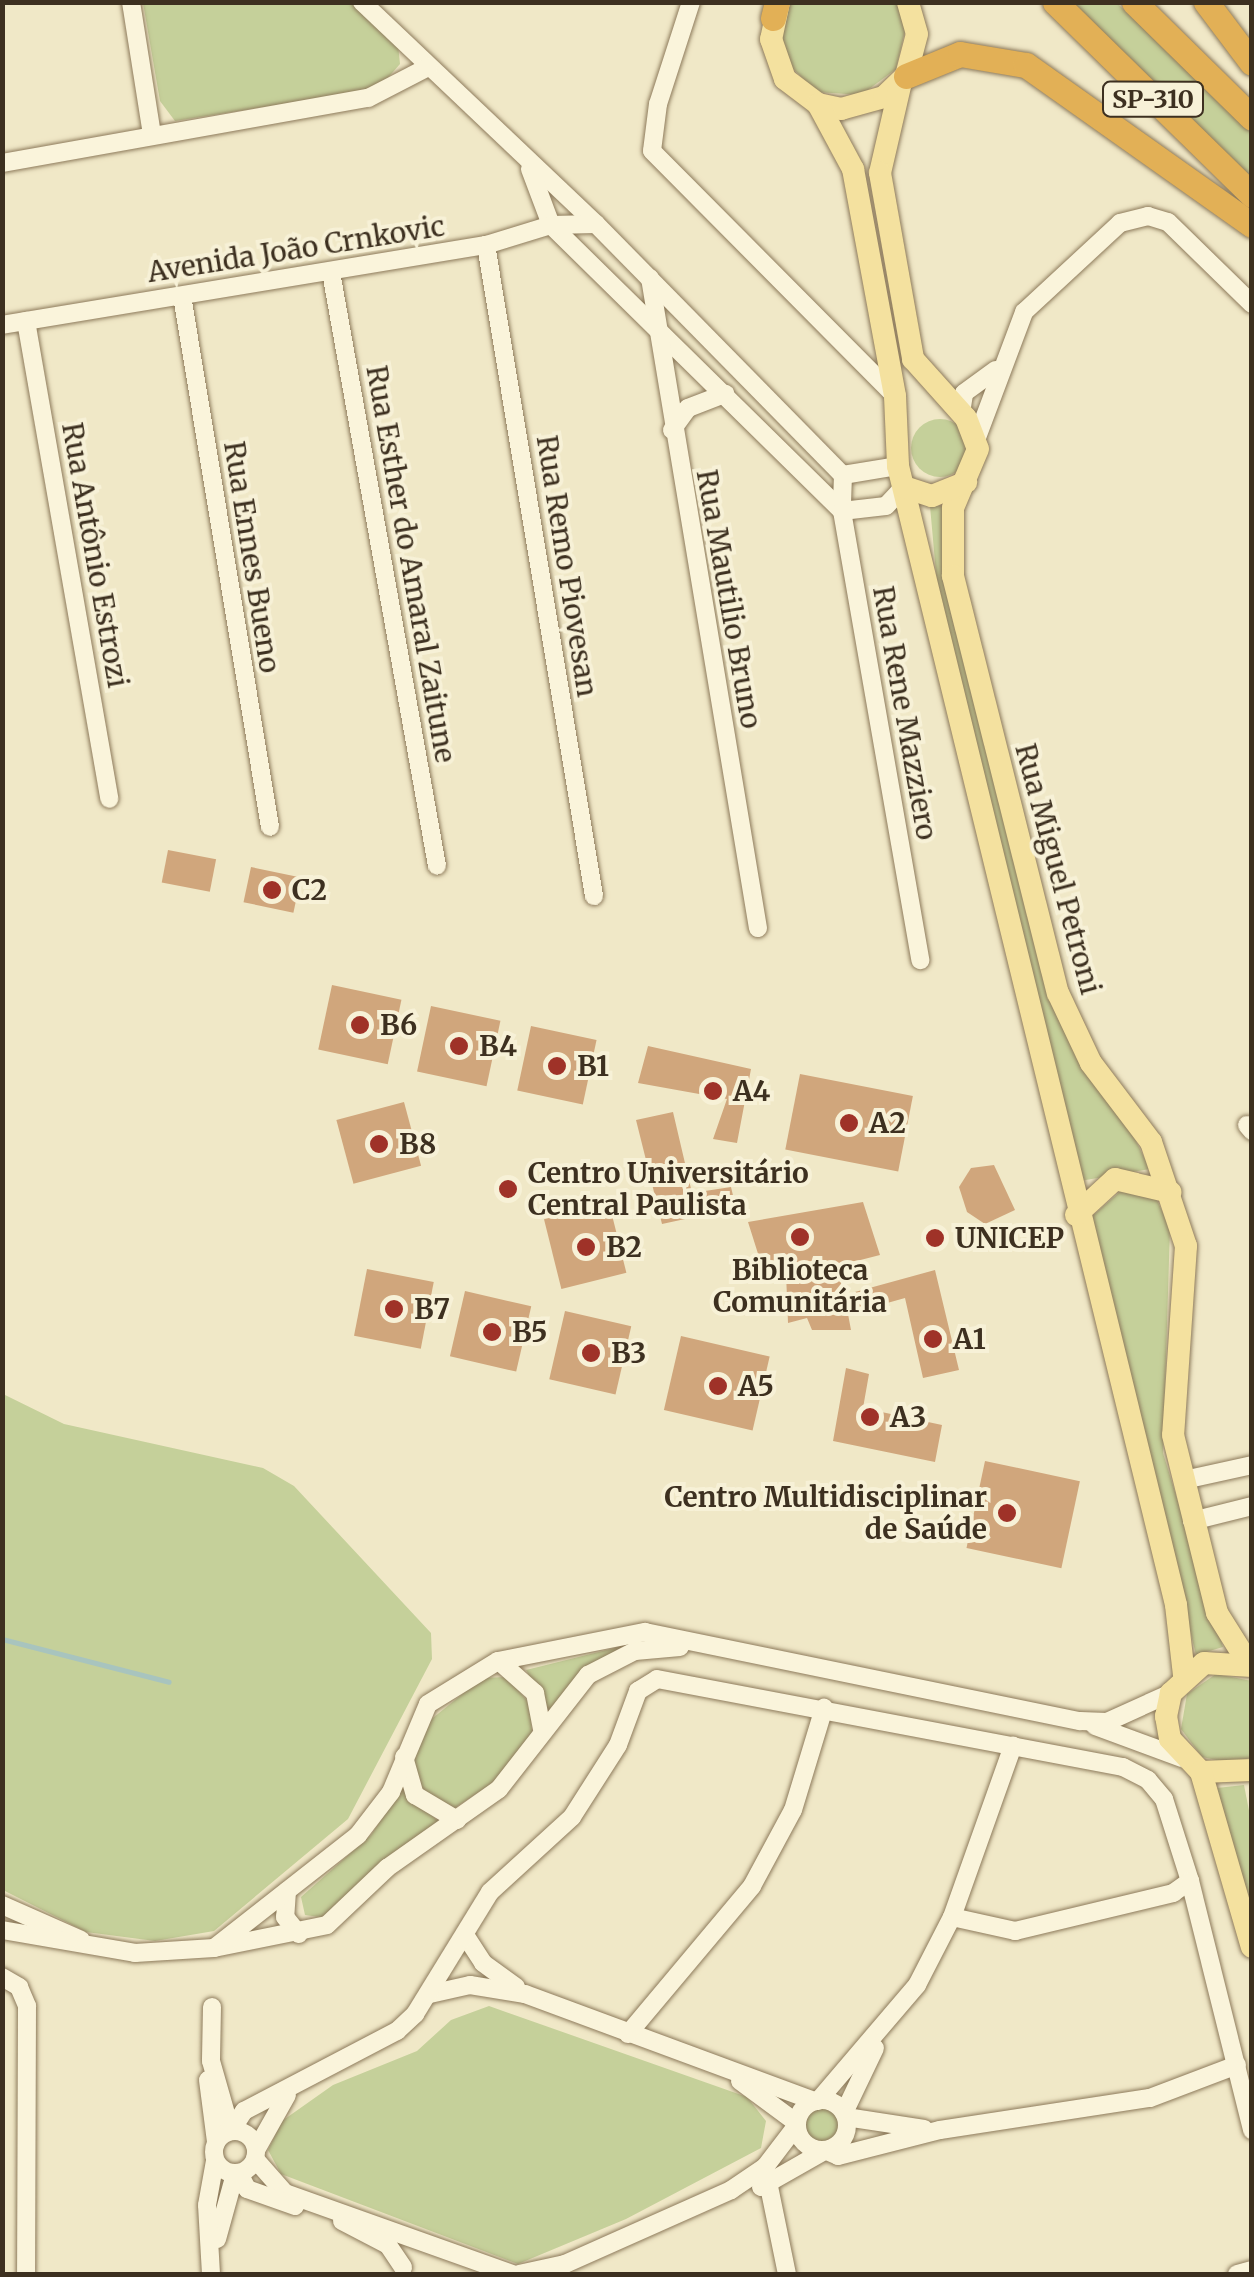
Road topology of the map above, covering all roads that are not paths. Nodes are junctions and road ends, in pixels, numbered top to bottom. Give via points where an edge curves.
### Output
1 (131, 2) edge
2 (362, 2) edge
3 (691, 2) edge
4 (1056, 2) edge
5 (1134, 2) edge
6 (1206, 2) edge
7 (911, 6) edge
8 (776, 8) edge
9 (1252, 63) edge
10 (428, 67) junction
11 (903, 79) junction
12 (818, 104) junction
13 (1252, 118) edge
14 (152, 135) junction
15 (512, 142) junction
16 (2, 164) edge
17 (1252, 195) edge
18 (596, 224) junction
19 (551, 225) junction
20 (1252, 225) edge
21 (486, 246) junction
22 (331, 272) junction
23 (650, 278) junction
24 (182, 296) junction
25 (1252, 304) edge
26 (26, 321) junction
27 (654, 324) junction
28 (2, 325) edge
29 (996, 370) junction
30 (934, 388) junction
31 (725, 394) junction
32 (895, 396) junction
33 (961, 412) junction
34 (672, 430) junction
35 (976, 440) junction
36 (843, 475) junction
37 (901, 477) junction
38 (966, 482) junction
39 (842, 512) junction
40 (109, 799) dead end
41 (270, 826) dead end
42 (437, 866) dead end
43 (594, 896) dead end
44 (758, 928) dead end
45 (920, 960) dead end
46 (1170, 1192) junction
47 (1076, 1215) junction
48 (1252, 1465) edge
49 (1184, 1480) junction
50 (1252, 1506) edge
51 (1192, 1521) junction
52 (690, 1646) junction
53 (498, 1661) junction
54 (1250, 1665) edge
55 (1178, 1684) junction
56 (824, 1708) junction
57 (1080, 1721) junction
58 (542, 1730) junction
59 (1014, 1746) junction
60 (404, 1757) junction
61 (1191, 1765) junction
62 (1252, 1770) edge
63 (457, 1820) junction
64 (1190, 1881) junction
65 (287, 1891) junction
66 (2, 1905) edge
67 (952, 1917) junction
68 (2, 1930) edge
69 (298, 1934) junction
70 (465, 1934) junction
71 (214, 1948) junction
72 (1252, 1948) edge
73 (135, 1952) junction
74 (11, 1982) edge
75 (430, 1994) junction
76 (525, 1994) junction
77 (212, 2007) dead end
78 (628, 2034) junction
79 (882, 2034) junction
80 (1236, 2065) junction
81 (713, 2067) junction
82 (213, 2070) junction
83 (292, 2088) junction
84 (816, 2101) junction
85 (252, 2106) junction
86 (845, 2115) junction
87 (797, 2124) junction
88 (940, 2130) junction
89 (1252, 2130) edge
90 (221, 2145) junction
91 (825, 2151) junction
92 (256, 2154) junction
93 (237, 2173) junction
94 (766, 2176) junction
95 (310, 2204) junction
96 (334, 2213) junction
97 (440, 2249) junction
98 (460, 2257) junction
99 (211, 2269) edge
100 (557, 2269) edge
101 (1252, 2270) edge
102 (402, 2271) edge
103 (26, 2274) edge
104 (474, 2274) edge
105 (516, 2274) edge
106 (787, 2274) edge
107 (1237, 2274) edge

1 - 14 street
2 - 10 street
3 - 32 street via 658,104 652,151
4 - 17 highway, SP-310
5 - 13 highway, SP-310
6 - 9 highway
7 - 11 main road via 916,44
8 - 12 main road, Rua Miguel Petroni via 775,60 785,79
10 - 14 street via 368,98
10 - 15 street
11 - 12 main road via 864,107
11 - 20 highway via 960,54 1026,65
11 - 30 main road via 884,128 880,172 913,360
12 - 32 main road, Rua Miguel Petroni via 854,168
14 - 16 street
15 - 18 street
15 - 19 street via 539,181
18 - 19 street, Avenida João Crnkovic
18 - 23 street
19 - 21 street, Avenida João Crnkovic
19 - 27 street
21 - 22 street, Avenida João Crnkovic
21 - 43 street, Rua Remo Piovesan
22 - 24 street, Avenida João Crnkovic
22 - 42 street, Rua Esther do Amaral Zaitune
23 - 27 street, Rua Mautilio Bruno
23 - 36 street
24 - 26 street, Avenida João Crnkovic
24 - 41 street, Rua Ennes Bueno
25 - 29 street via 1168,222 1133,217 1024,312
26 - 28 street, Avenida João Crnkovic
26 - 40 street, Rua Antônio Estrozi
27 - 31 street
27 - 34 street, Rua Mautilio Bruno
29 - 33 street via 964,393
29 - 35 street
30 - 32 main road via 916,385
30 - 33 main road
31 - 34 street via 688,408
31 - 39 street
32 - 37 main road, Rua Miguel Petroni
33 - 35 main road
34 - 44 street, Rua Mautilio Bruno
35 - 38 main road, Rua Miguel Petroni
36 - 37 street
36 - 39 street, Rua Rene Mazziero
37 - 38 main road via 932,496
37 - 39 street via 886,506
37 - 47 main road, Rua Miguel Petroni
38 - 46 main road, Rua Miguel Petroni via 953,508 954,576 1058,992 1091,1063 1151,1142
39 - 45 street, Rua Rene Mazziero
46 - 47 main road via 1116,1180
46 - 49 main road, Rua Miguel Petroni via 1189,1282 1173,1398
47 - 55 main road, Rua Miguel Petroni via 1176,1605
48 - 49 street
49 - 51 main road, Rua Miguel Petroni
50 - 51 street
51 - 54 main road, Rua Miguel Petroni via 1216,1613
52 - 53 street via 619,1634
52 - 57 street
52 - 58 street via 635,1651 601,1665
53 - 58 street via 535,1694
53 - 60 street via 438,1693
54 - 55 main road via 1226,1659
55 - 57 street via 1106,1722
55 - 61 main road, Rua Miguel Petroni via 1170,1739
56 - 59 street
56 - 70 street via 648,1682 572,1817 490,1892
56 - 78 street via 805,1776 767,1862 730,1922
57 - 61 street
58 - 63 street via 500,1789
59 - 64 street via 1123,1767 1148,1780 1164,1799
59 - 67 street
60 - 63 street via 414,1795
60 - 65 street via 375,1816
61 - 62 main road
61 - 72 main road
63 - 69 street via 387,1868 327,1925
64 - 67 street via 1173,1892 1014,1931
64 - 80 street
65 - 69 street via 284,1917
65 - 71 street
66 - 73 street via 72,1937
67 - 79 street
68 - 73 street
69 - 71 street
70 - 75 street
70 - 76 street via 484,1963
71 - 73 street
74 - 103 street via 26,2006
75 - 76 street via 470,1985
75 - 83 street via 398,2031
76 - 78 street
77 - 82 street
78 - 81 street
79 - 84 street
79 - 86 street
80 - 88 street via 1150,2098
80 - 89 street
81 - 84 street
81 - 87 street
82 - 85 street
82 - 90 street
83 - 85 street
83 - 92 street via 266,2120
84 - 86 street
84 - 87 street
85 - 90 street
86 - 88 street
86 - 91 street via 844,2138
87 - 91 street via 808,2146
87 - 94 street
88 - 91 street via 838,2156
90 - 92 street via 244,2133
90 - 93 street
90 - 99 street via 209,2166
91 - 94 street
92 - 93 street
92 - 95 street via 274,2186
93 - 95 street via 260,2196
93 - 99 street
94 - 100 street
94 - 106 street
95 - 96 street
96 - 97 street
96 - 102 street via 388,2245
97 - 98 street
97 - 102 street
98 - 104 street
98 - 105 street
100 - 105 street
101 - 107 street

